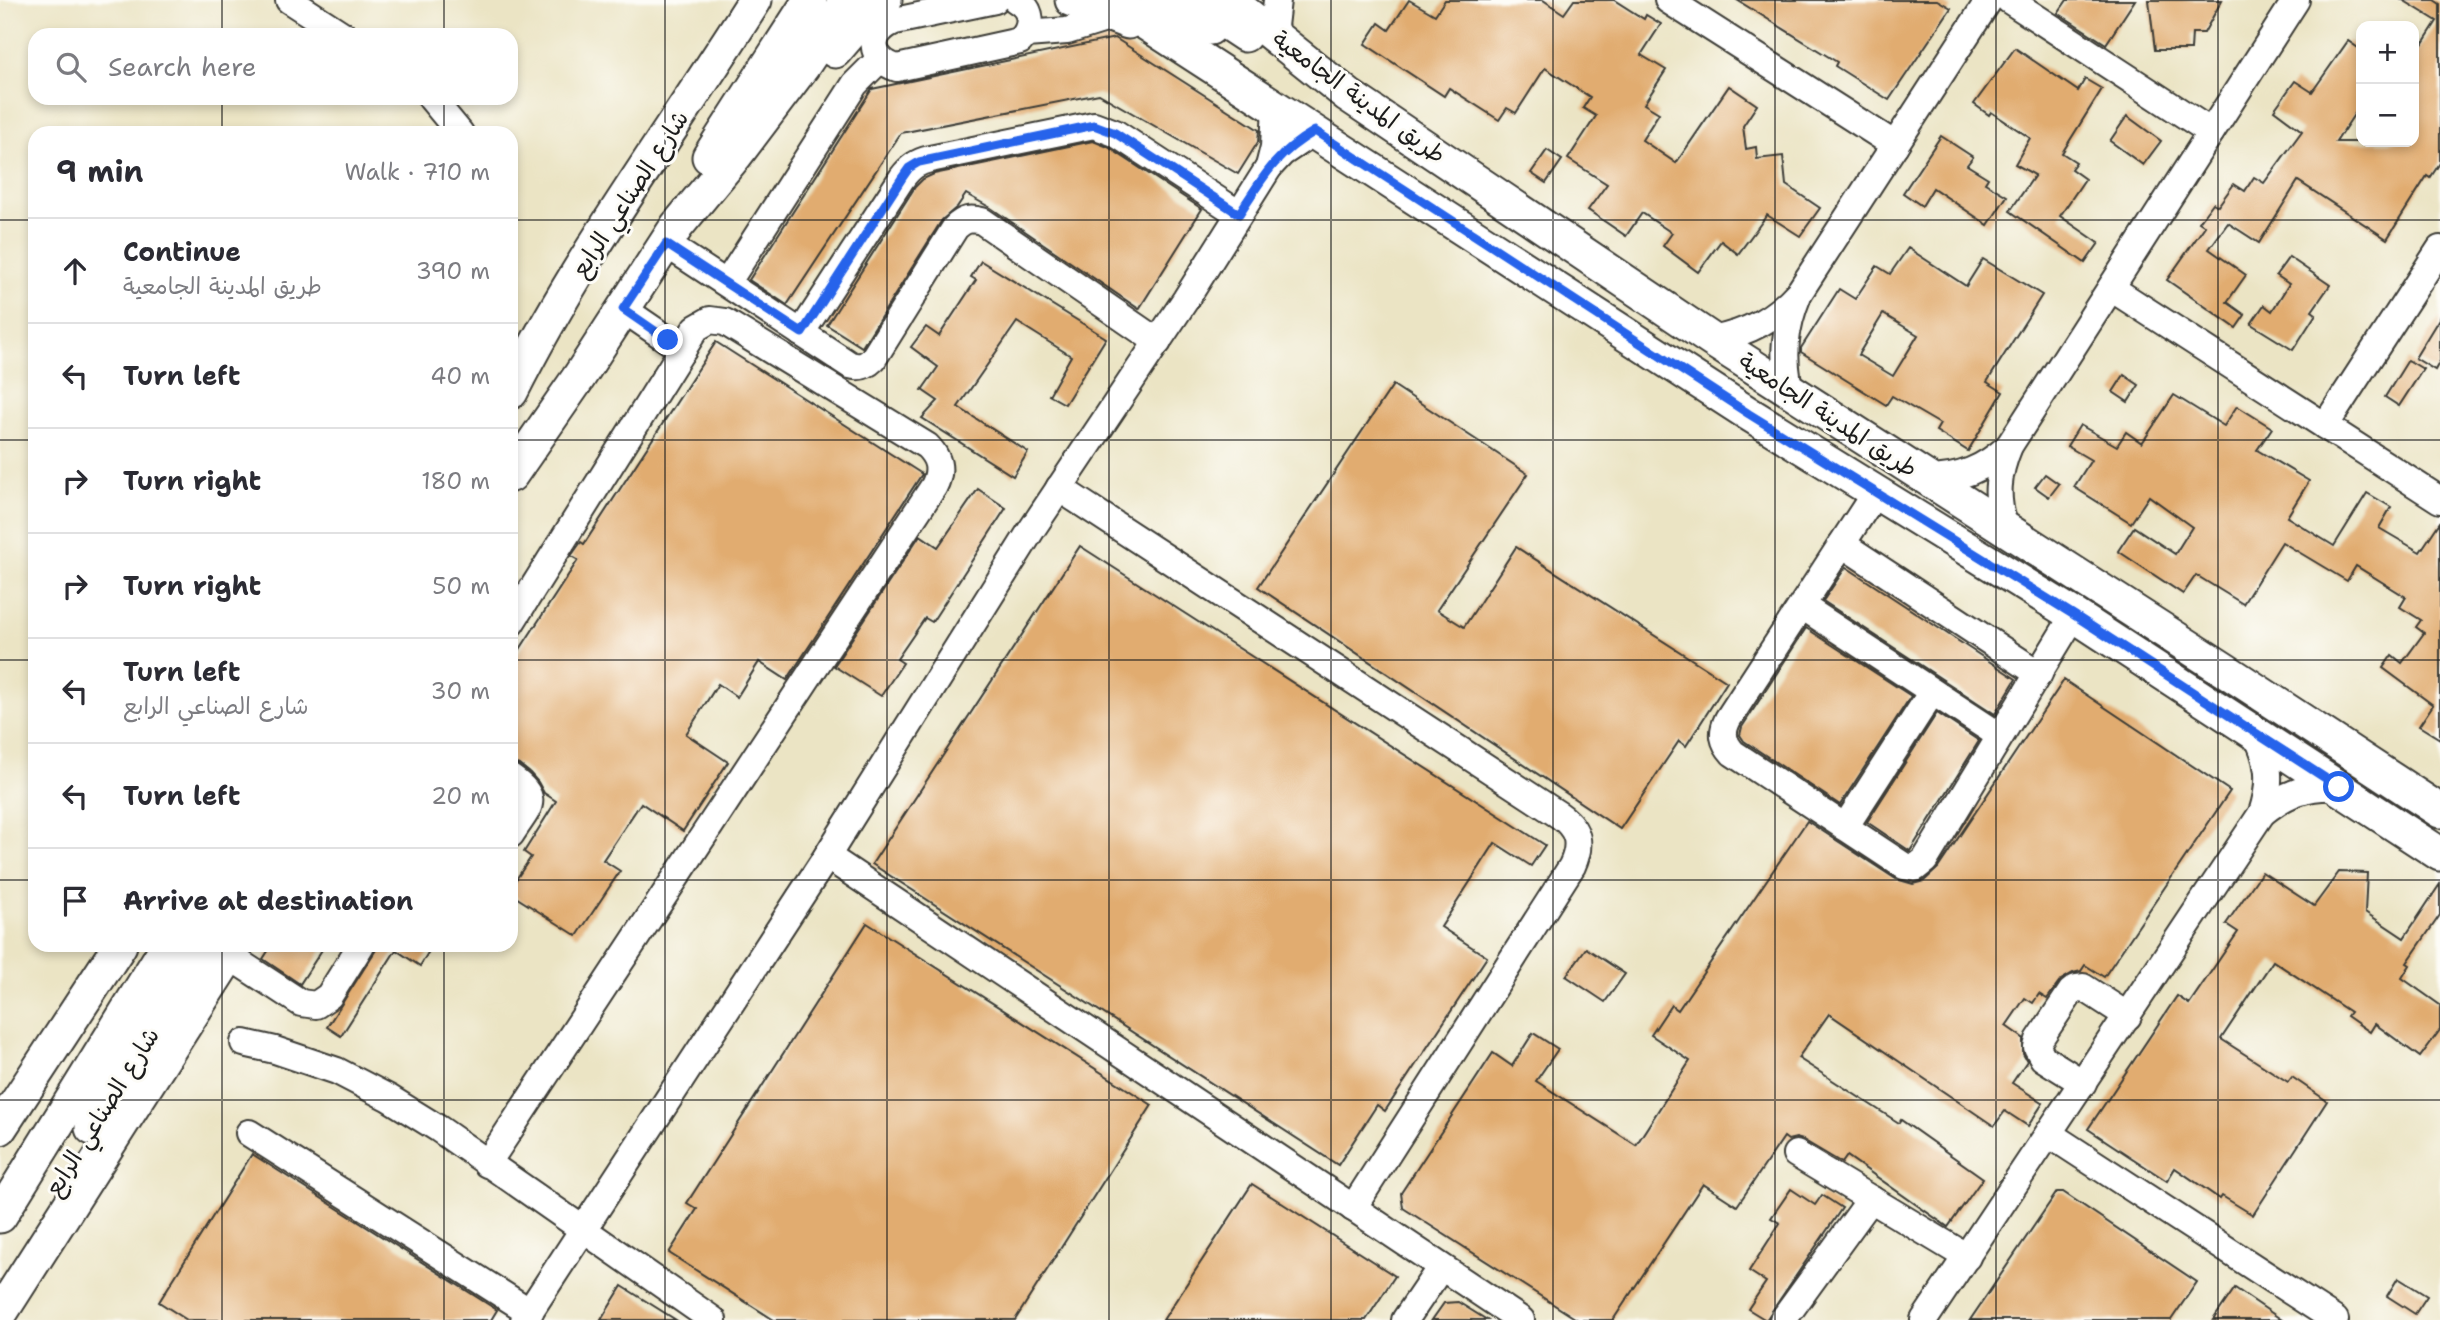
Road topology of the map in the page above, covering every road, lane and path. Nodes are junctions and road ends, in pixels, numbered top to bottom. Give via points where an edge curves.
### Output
1 (289, 0) edge
2 (732, 0) edge
3 (755, 0) edge
4 (789, 0) edge
5 (810, 0) edge
6 (847, 0) edge
7 (885, 0) edge
8 (995, 0) edge
9 (1016, 0) edge
10 (1072, 0) edge
11 (1192, 0) edge
12 (1229, 0) edge
13 (1277, 0) edge
14 (1668, 0) edge
15 (1989, 0) edge
16 (2009, 0) edge
17 (2296, 0) edge
18 (1111, 9) edge
19 (1154, 13) edge
20 (332, 28) edge
21 (1026, 34) junction
22 (1268, 39) junction
23 (880, 59) junction
24 (698, 88) junction
25 (437, 105) edge
26 (1276, 106) junction
27 (454, 126) edge
28 (1315, 131) junction
29 (2211, 132) junction
30 (1895, 145) junction
31 (1269, 167) junction
32 (695, 183) junction
33 (1239, 214) junction
34 (672, 235) junction
35 (2440, 248) edge
36 (727, 283) junction
37 (2111, 288) junction
38 (1800, 291) junction
39 (623, 309) junction
40 (802, 333) junction
41 (1712, 340) junction
42 (1158, 342) junction
43 (683, 349) junction
44 (518, 379) edge
45 (1790, 392) junction
46 (2325, 426) junction
47 (2009, 446) junction
48 (518, 467) edge
49 (1926, 479) junction
50 (1059, 488) junction
51 (1875, 493) junction
52 (2440, 500) edge
53 (2005, 528) junction
54 (1842, 544) junction
55 (1802, 606) junction
56 (518, 612) edge
57 (2074, 615) junction
58 (2039, 674) junction
59 (1933, 692) junction
60 (2255, 732) junction
61 (2000, 736) junction
62 (518, 783) edge
63 (2339, 787) junction
64 (2440, 811) edge
65 (2262, 813) junction
66 (518, 823) edge
67 (1845, 827) junction
68 (2440, 854) edge
69 (827, 856) junction
70 (115, 952) edge
71 (164, 952) edge
72 (221, 952) edge
73 (221, 952) edge
74 (227, 952) edge
75 (357, 952) edge
76 (2128, 1016) junction
77 (244, 1043) dead end
78 (2083, 1083) junction
79 (0, 1128) edge
80 (249, 1133) dead end
81 (2049, 1134) junction
82 (1796, 1154) dead end
83 (487, 1164) junction
84 (1871, 1199) junction
85 (1353, 1208) junction
86 (0, 1216) edge
87 (582, 1231) junction
88 (1967, 1257) junction
89 (1441, 1267) junction
90 (0, 1279) edge
91 (0, 1314) edge
92 (527, 1316) edge
93 (713, 1320) edge
94 (1405, 1320) edge
95 (1521, 1320) edge
96 (1783, 1320) edge
97 (1924, 1320) edge
98 (2335, 1320) edge

1 - 20 street
2 - 24 main road
3 - 24 main road, شارع الصناعي الرابع
4 - 32 main road via 705,134
5 - 32 main road
6 - 34 main road via 803,66
7 - 34 main road via 843,40 756,156
8 - 23 street via 884,25 874,45
9 - 21 street via 1030,17
10 - 18 main road, طريق المدينة الجامعية
11 - 22 main road
12 - 22 main road, طريق المدينة الجامعية
13 - 22 street
14 - 30 street
15 - 30 street
16 - 29 street
17 - 29 street
18 - 19 main road, طريق المدينة الجامعية
18 - 21 street via 1068,31
19 - 22 main road
19 - 26 main road, طريق المدينة الجامعية
21 - 23 street via 1011,44 897,68
22 - 41 main road, طريق المدينة الجامعية
23 - 36 street via 855,84
24 - 44 main road, شارع الصناعي الرابع via 598,239
25 - 27 street
26 - 28 main road, طريق المدينة الجامعية
26 - 31 street
28 - 31 street
28 - 51 main road, طريق المدينة الجامعية
29 - 37 street
30 - 38 street
31 - 33 street
32 - 34 main road
33 - 40 street via 1115,133 1094,125 930,159 909,168
33 - 42 street
34 - 36 street
34 - 39 main road
35 - 46 street
36 - 40 street
37 - 46 street
37 - 47 street
38 - 41 street via 1770,319
38 - 45 street via 1784,350
39 - 43 street
39 - 48 main road
40 - 42 street via 850,365 867,365 955,228 972,218
41 - 45 main road, طريق المدينة الجامعية
42 - 50 street
43 - 56 street
43 - 83 street via 702,323 725,322 927,446 938,460 938,478
45 - 49 main road, طريق المدينة الجامعية
46 - 52 street
47 - 49 street via 1980,469
47 - 53 street via 1997,496
49 - 53 main road, طريق المدينة الجامعية
50 - 69 street
50 - 85 street via 1559,815 1571,824 1578,838 1572,866
51 - 54 street
51 - 57 main road, طريق المدينة الجامعية
53 - 64 main road, طريق المدينة الجامعية
54 - 55 street
54 - 58 street
55 - 59 street
55 - 67 street via 1728,719 1723,737 1733,753
57 - 58 street
57 - 60 main road, طريق المدينة الجامعية
58 - 61 street
59 - 61 street
59 - 67 street
60 - 63 main road, طريق المدينة الجامعية
60 - 65 street via 2269,772
61 - 67 street via 1921,865 1903,866
62 - 66 street via 530,797
63 - 65 street via 2305,788
63 - 68 main road, طريق المدينة الجامعية
65 - 76 street
69 - 85 street
69 - 87 street
70 - 79 main road
71 - 86 main road, شارع الصناعي الرابع
72 - 90 main road, شارع الصناعي الرابع
73 - 91 main road
74 - 75 street via 301,1003 316,1006 329,996
76 - 78 street
76 - 78 street via 2083,987 2071,992 2037,1047 2043,1058
77 - 83 street via 337,1071 389,1098
78 - 81 street
80 - 92 street
81 - 88 street
81 - 98 street
82 - 84 street
83 - 87 street
84 - 88 street
84 - 96 street
85 - 89 street
87 - 92 street
87 - 93 street
88 - 97 street
89 - 94 street
89 - 95 street

